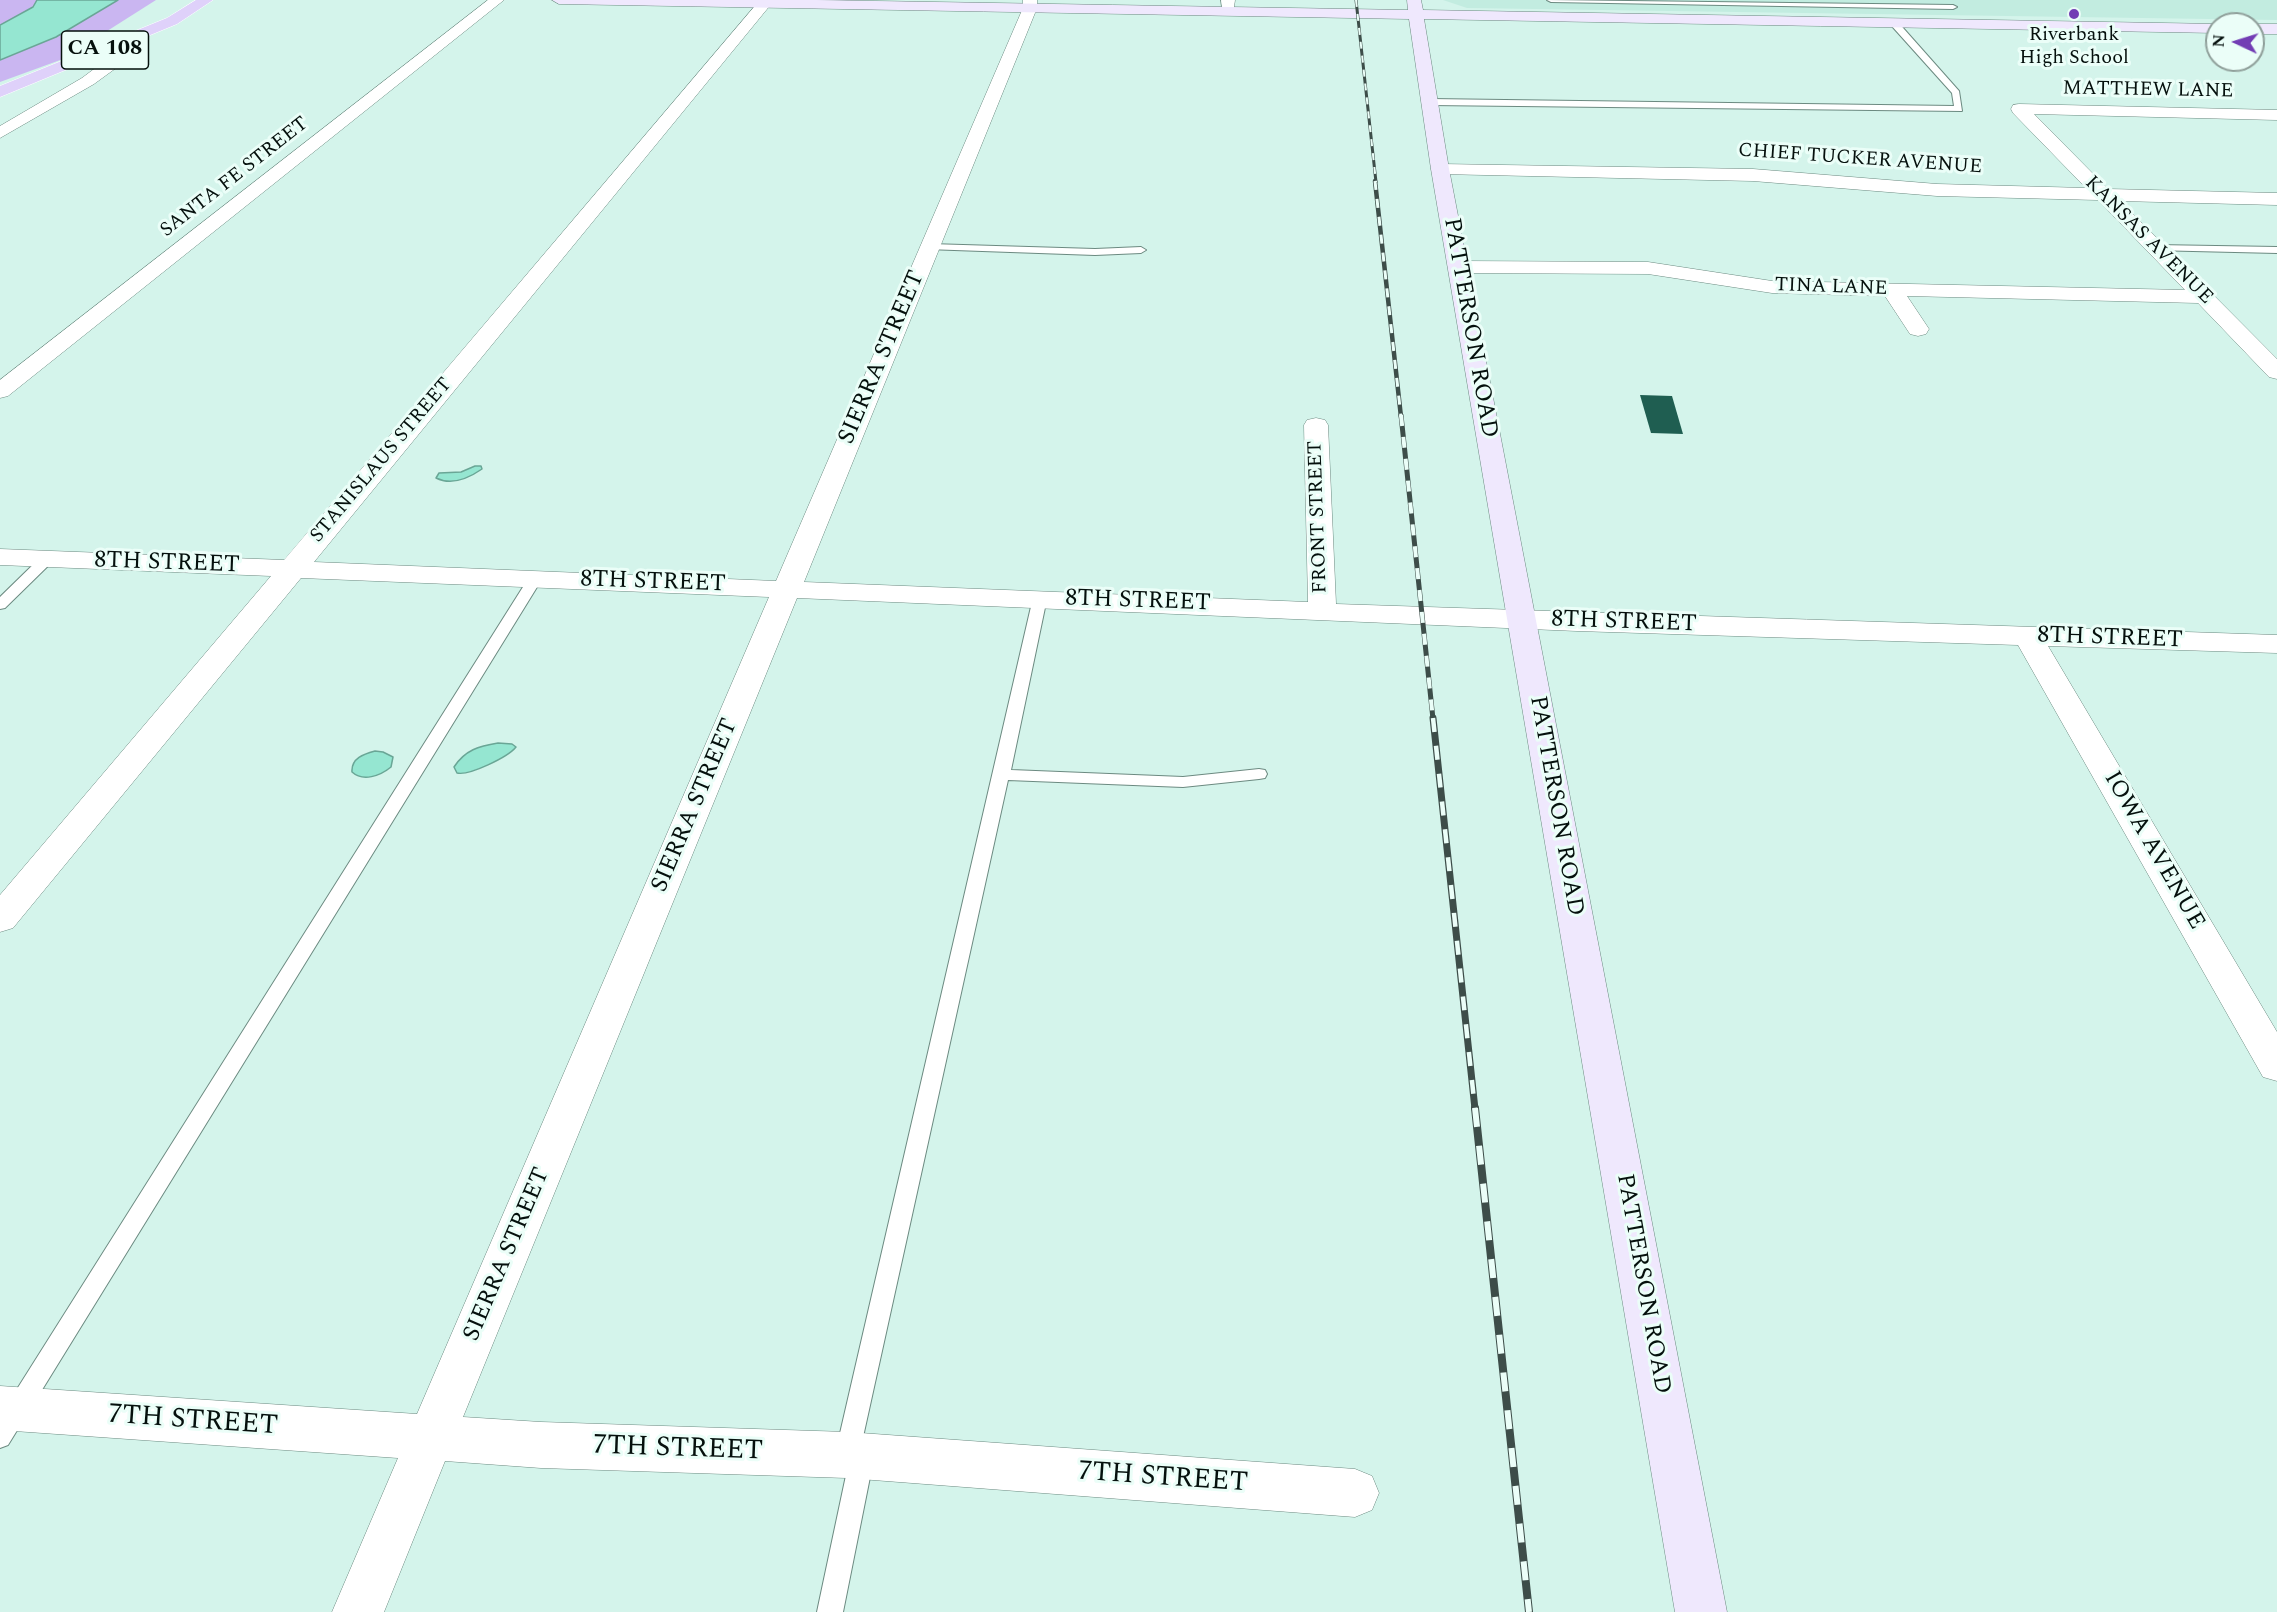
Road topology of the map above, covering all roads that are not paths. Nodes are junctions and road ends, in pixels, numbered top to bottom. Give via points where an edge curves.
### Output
1 (206, 0) edge
2 (497, 0) edge
3 (559, 0) edge
4 (1544, 0) edge
5 (1551, 0) edge
6 (1733, 1) edge
7 (765, 3) junction
8 (1950, 3) edge
9 (1030, 4) edge
10 (1228, 5) edge
11 (1415, 7) edge
12 (1550, 16) junction
13 (1893, 22) junction
14 (1969, 23) junction
15 (2205, 28) edge
16 (101, 52) junction
17 (0, 92) edge
18 (1430, 102) junction
19 (2019, 109) joint
20 (2277, 115) edge
21 (0, 133) edge
22 (1440, 169) junction
23 (2101, 194) junction
24 (2277, 199) edge
25 (930, 247) junction
26 (2155, 248) junction
27 (1141, 250) dead end
28 (2277, 250) edge
29 (1458, 267) junction
30 (1892, 290) junction
31 (2205, 297) junction
32 (1918, 329) dead end
33 (2277, 372) edge
34 (0, 391) edge
35 (1316, 425) dead end
36 (0, 557) edge
37 (47, 560) junction
38 (293, 568) junction
39 (535, 579) junction
40 (787, 588) junction
41 (1040, 598) junction
42 (0, 605) edge
43 (1322, 610) junction
44 (1523, 618) junction
45 (2028, 636) junction
46 (2277, 644) edge
47 (1259, 774) dead end
48 (1003, 775) junction
49 (0, 919) edge
50 (2277, 1066) edge
51 (6, 1418) edge
52 (430, 1437) junction
53 (854, 1456) junction
54 (1355, 1493) dead end
55 (358, 1612) edge
56 (830, 1612) edge
57 (1701, 1612) edge

1 - 16 main road, CA 108 via 172,21
2 - 34 street, SANTA FE STREET
3 - 7 main road
4 - 12 lane
5 - 6 lane
6 - 8 lane
7 - 9 main road
7 - 38 street, STANISLAUS STREET
8 - 14 lane
9 - 10 main road
9 - 25 street, SIERRA STREET
10 - 11 main road
11 - 12 main road
11 - 18 main road, PATTERSON ROAD
12 - 13 main road
13 - 14 main road
13 - 18 lane via 1956,93 1959,109
14 - 15 main road
16 - 17 main road, CA 108
16 - 21 street via 110,58 110,65
18 - 22 main road, PATTERSON ROAD
19 - 20 street, MATTHEW LANE
19 - 23 street, KANSAS AVENUE
22 - 23 street, CHIEF TUCKER AVENUE via 1753,175 1937,190
22 - 29 main road, PATTERSON ROAD
23 - 24 street, CHIEF TUCKER AVENUE
23 - 26 street, KANSAS AVENUE
25 - 27 lane
25 - 40 street, SIERRA STREET
26 - 28 lane
26 - 31 street, KANSAS AVENUE
29 - 30 street, TINA LANE via 1648,268 1772,287
29 - 44 main road, PATTERSON ROAD
30 - 31 street, TINA LANE
30 - 32 street
31 - 33 street, KANSAS AVENUE
35 - 43 street, FRONT STREET
36 - 37 street, 8TH STREET
37 - 38 street, 8TH STREET
37 - 42 lane
38 - 39 street, 8TH STREET
38 - 49 street, STANISLAUS STREET
39 - 40 street, 8TH STREET
39 - 51 lane
40 - 41 street, 8TH STREET
40 - 52 street, SIERRA STREET
41 - 43 street, 8TH STREET
41 - 48 lane
43 - 44 street, 8TH STREET
44 - 45 street, 8TH STREET
44 - 57 main road, PATTERSON ROAD
45 - 46 street, 8TH STREET
45 - 50 street, IOWA AVENUE
47 - 48 lane via 1183,782
48 - 53 lane via 872,1336
51 - 52 street, 7TH STREET
52 - 53 street, 7TH STREET via 541,1445
52 - 55 street, SIERRA STREET
53 - 54 street, 7TH STREET
53 - 56 lane

